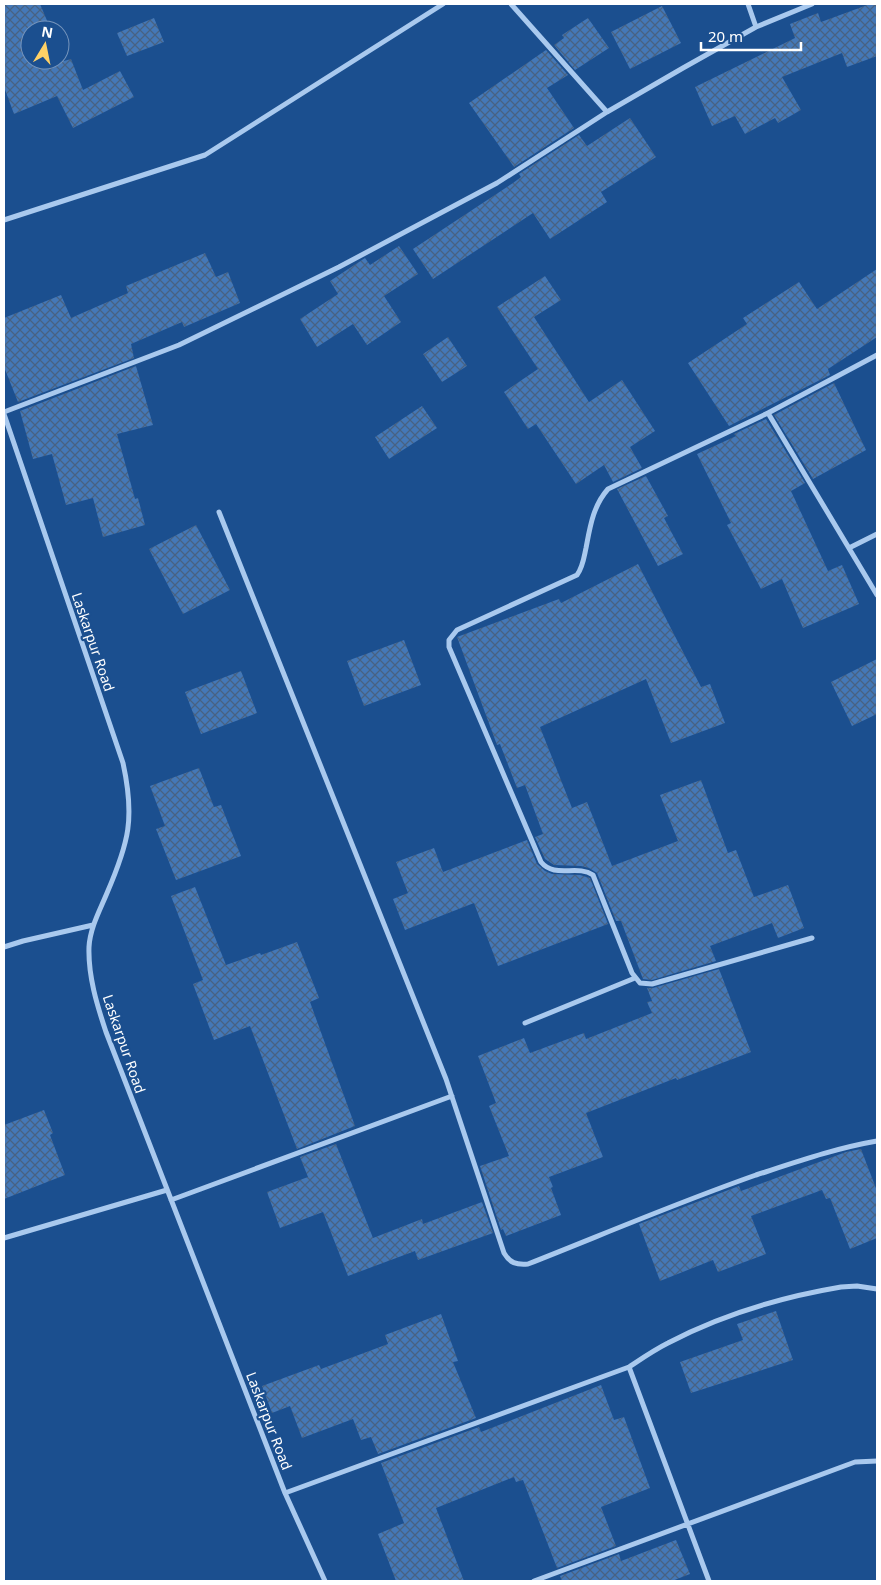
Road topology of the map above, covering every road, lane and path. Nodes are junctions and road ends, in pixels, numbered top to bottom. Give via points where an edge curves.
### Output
1 (443, 4) edge
2 (511, 4) edge
3 (748, 4) edge
4 (812, 4) edge
5 (756, 27) junction
6 (607, 112) junction
7 (4, 220) edge
8 (877, 354) edge
9 (4, 413) edge
10 (768, 413) junction
11 (220, 512) dead end
12 (877, 534) edge
13 (849, 548) junction
14 (877, 595) edge
15 (93, 925) junction
16 (812, 938) dead end
17 (4, 947) edge
18 (635, 978) junction
19 (525, 1024) dead end
20 (452, 1096) junction
21 (877, 1141) edge
22 (167, 1190) junction
23 (171, 1200) junction
24 (4, 1238) edge
25 (877, 1289) edge
26 (629, 1367) junction
27 (877, 1461) edge
28 (285, 1493) junction
29 (688, 1523) junction
30 (326, 1581) edge
31 (534, 1581) edge
32 (709, 1581) edge

1 - 7 street via 205,155
2 - 6 street
3 - 5 street
4 - 5 street
5 - 6 street
6 - 9 street via 498,183 339,267 179,345
8 - 10 street
9 - 15 street, Laskarpur Road via 128,785 128,837
10 - 13 street
10 - 18 street via 608,489 595,508 577,575 457,630 449,640 449,647 541,862 550,870 586,872 593,876
11 - 20 street
12 - 13 street
13 - 14 street
15 - 17 street
15 - 22 street, Laskarpur Road via 89,946 98,1008
16 - 18 street via 652,984 640,983
18 - 19 street
20 - 21 street via 504,1252 510,1261 519,1265 753,1176 851,1145
20 - 23 street
22 - 23 street, Laskarpur Road
22 - 24 street
23 - 28 street, Laskarpur Road
25 - 26 street via 841,1287 744,1311 666,1344
26 - 28 street
26 - 29 street
27 - 29 street via 855,1462
28 - 30 street, Laskarpur Road
29 - 31 street
29 - 32 street

